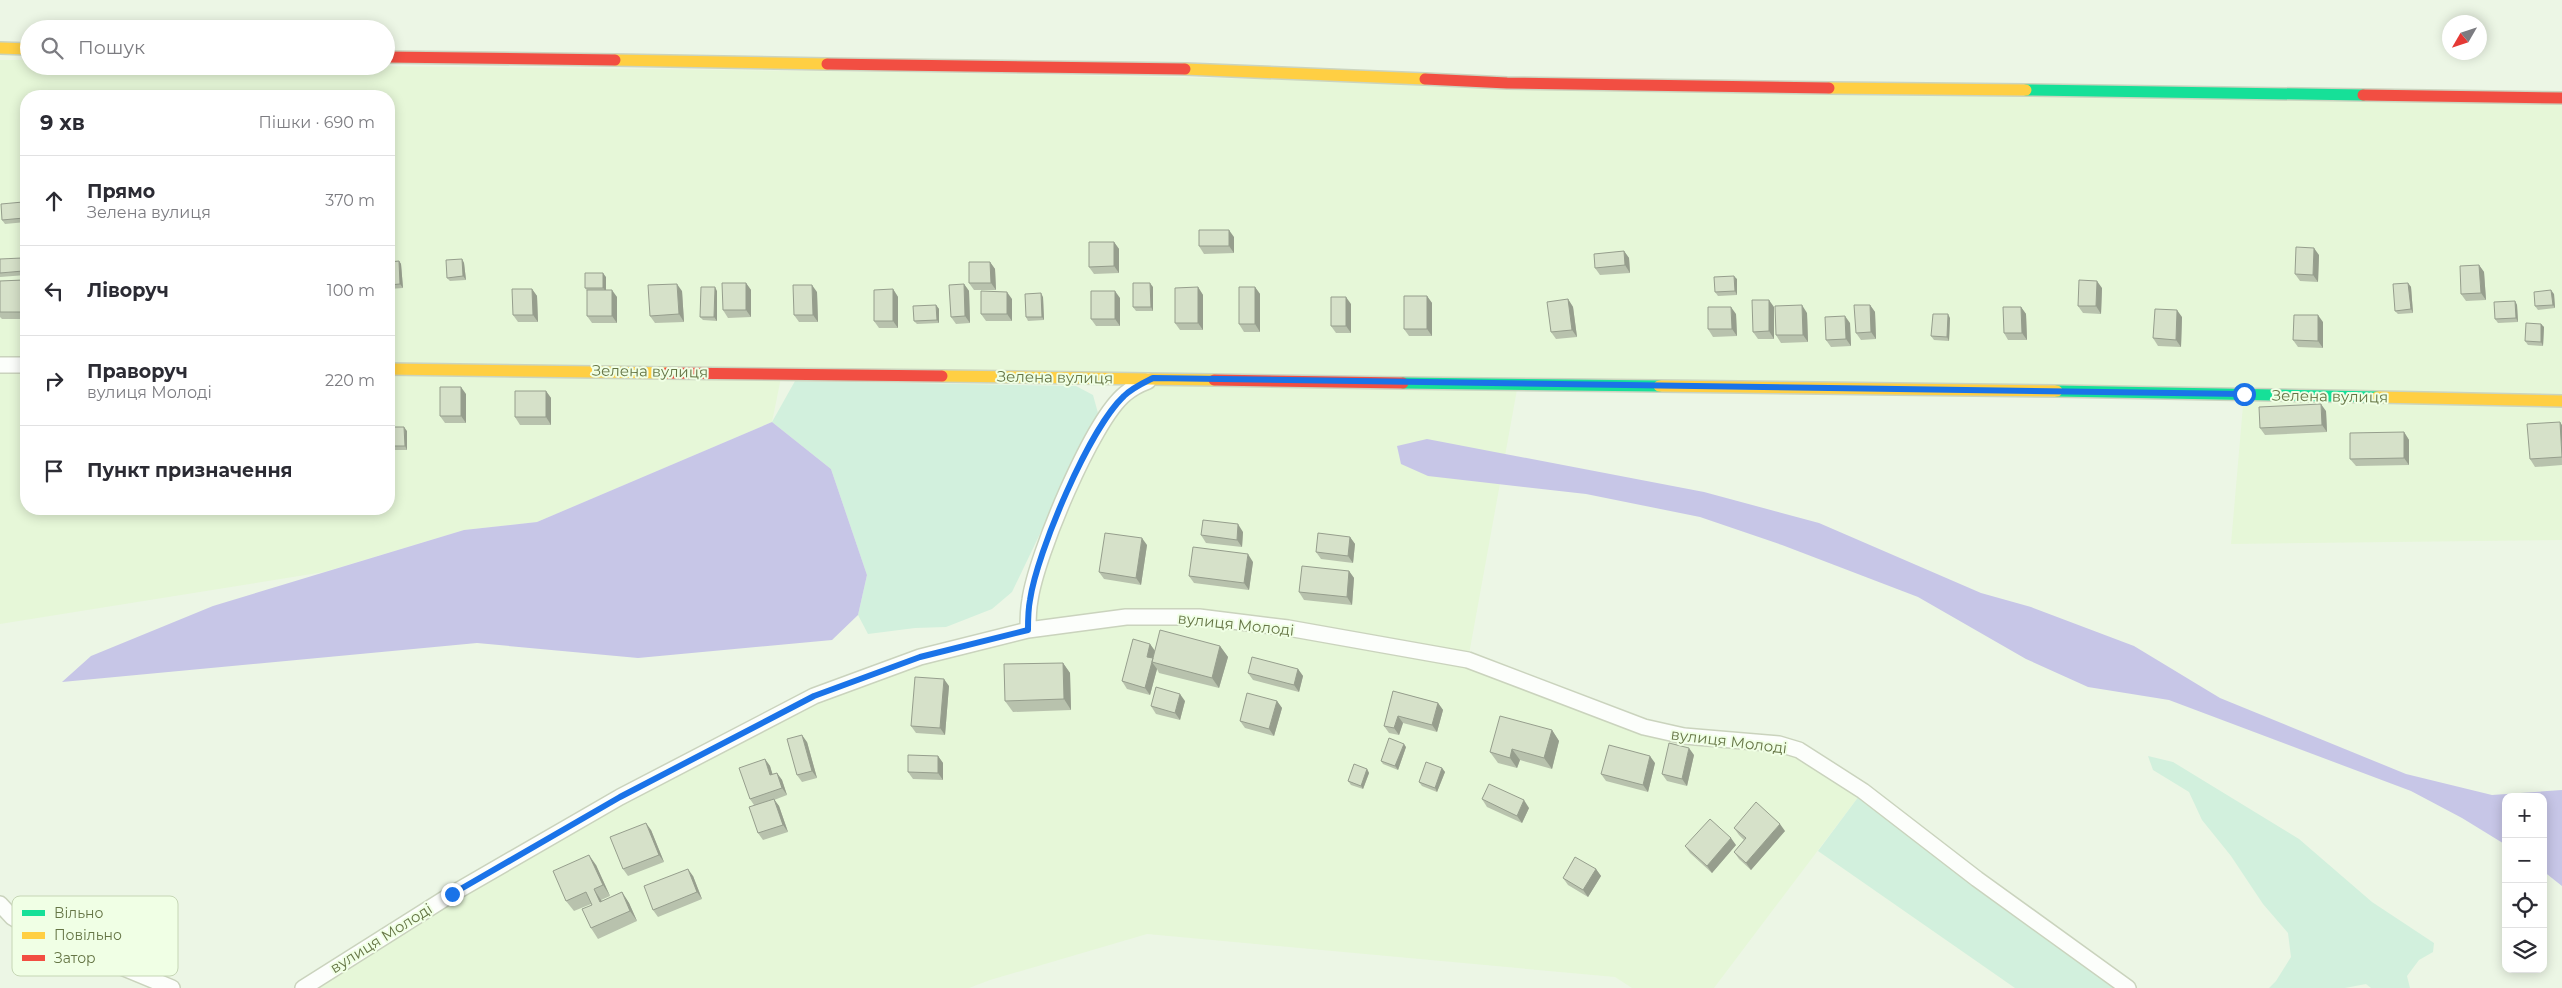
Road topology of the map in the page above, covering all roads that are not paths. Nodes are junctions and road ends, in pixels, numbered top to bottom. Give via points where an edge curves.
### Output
1 (0, 48) edge
2 (20, 49) edge
3 (395, 57) edge
4 (2562, 98) edge
5 (0, 364) edge
6 (20, 365) edge
7 (395, 369) edge
8 (1153, 378) junction
9 (2562, 401) edge
10 (1028, 630) junction
11 (0, 904) edge
12 (12, 917) edge
13 (143, 976) edge
14 (172, 988) edge
15 (303, 988) edge
16 (2128, 988) edge

1 - 2 street
3 - 4 street via 1182,68 1507,83
5 - 6 street
7 - 8 street, Зелена вулиця
8 - 9 street, Зелена вулиця
8 - 10 street via 1124,394 1075,474 1038,567 1030,600
10 - 15 street, вулиця Молоді via 920,657 814,696 620,797 452,894
10 - 16 street, вулиця Молоді via 1126,617 1199,617 1288,628 1468,660 1644,728 1684,736 1779,744 1799,750 1863,791 1977,879
11 - 12 street
13 - 14 street

